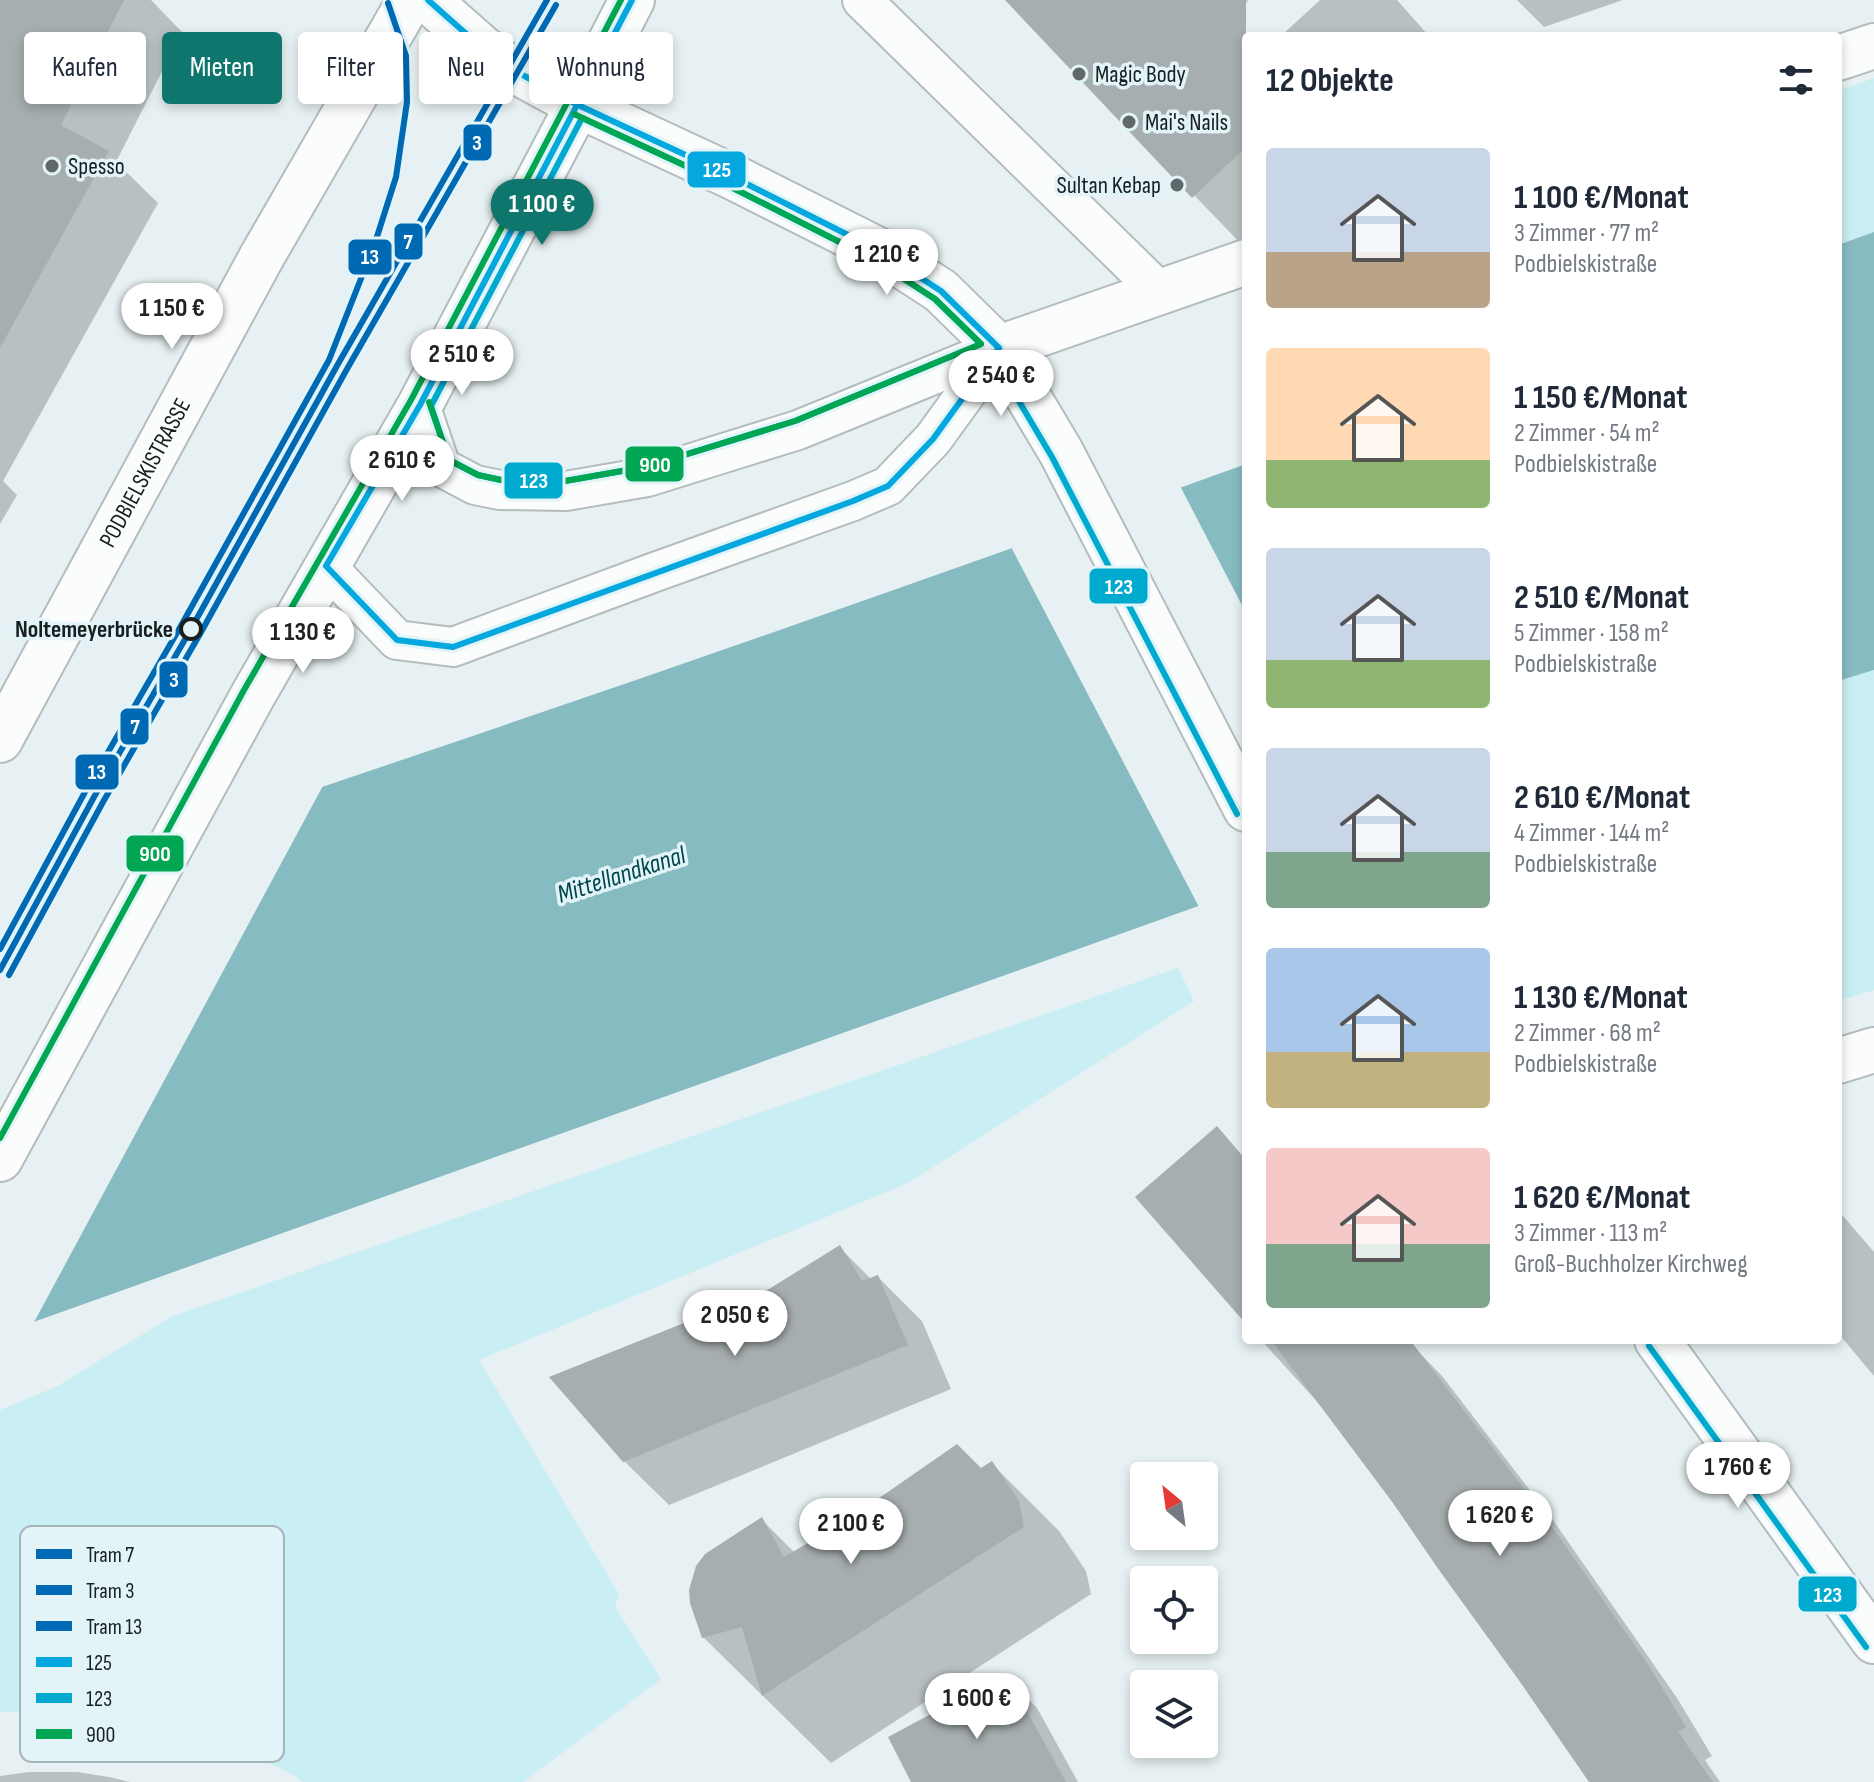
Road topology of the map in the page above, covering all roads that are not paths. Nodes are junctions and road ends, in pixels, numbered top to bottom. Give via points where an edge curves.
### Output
1 (410, 0) edge
2 (428, 0) edge
3 (632, 0) edge
4 (862, 0) edge
5 (1874, 46) edge
6 (1842, 57) edge
7 (578, 105) junction
8 (1242, 263) edge
9 (1160, 292) junction
10 (999, 348) junction
11 (420, 405) junction
12 (326, 566) junction
13 (0, 740) edge
14 (1242, 801) edge
15 (1874, 1050) edge
16 (1842, 1060) edge
17 (0, 1159) edge
18 (1660, 1344) edge
19 (1874, 1641) edge

1 - 13 main road, PODBIELSKISTRASSE via 261,258
2 - 7 main road via 499,60
3 - 7 main road
4 - 9 lane
5 - 6 main road
7 - 10 main road via 878,250 941,291
7 - 11 main road
8 - 9 main road
9 - 10 main road
10 - 11 lane via 798,430 647,477 566,491 500,490 475,485 441,467
10 - 12 lane via 933,439 888,486 453,647 397,640
10 - 14 main road via 1061,452
11 - 12 main road
12 - 17 main road
15 - 16 main road
18 - 19 main road

